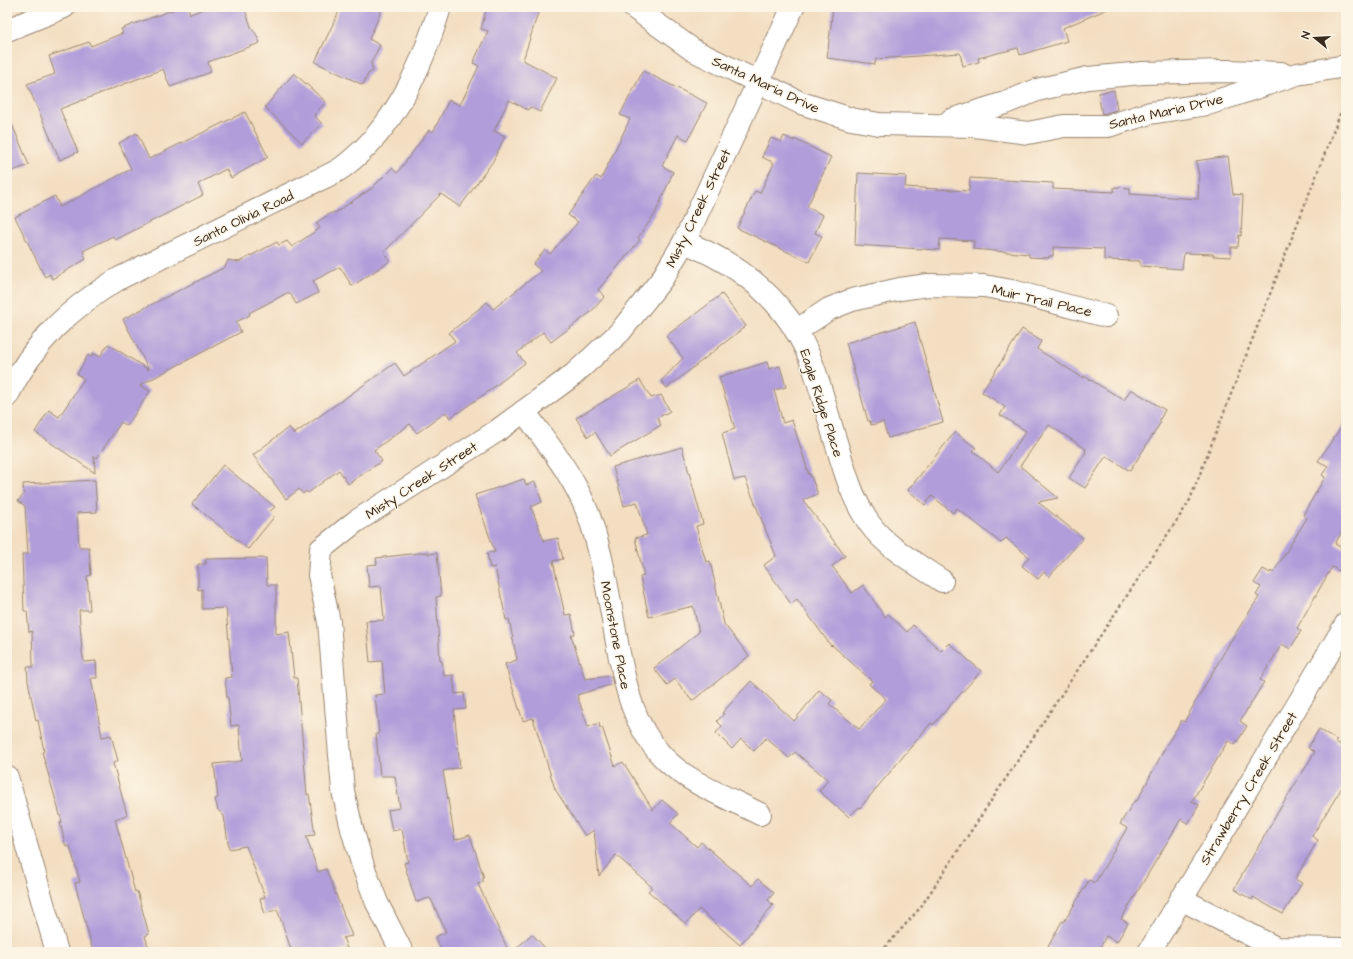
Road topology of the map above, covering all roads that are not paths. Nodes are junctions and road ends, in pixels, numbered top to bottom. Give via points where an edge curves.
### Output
1 (64, 7) edge
2 (440, 7) edge
3 (633, 7) edge
4 (793, 7) edge
5 (7, 30) edge
6 (1346, 66) edge
7 (1297, 74) junction
8 (759, 81) junction
9 (936, 124) junction
10 (684, 242) junction
11 (1106, 316) dead end
12 (796, 331) junction
13 (7, 396) edge
14 (524, 411) junction
15 (942, 581) dead end
16 (1346, 624) edge
17 (7, 776) edge
18 (760, 814) dead end
19 (1181, 899) junction
20 (1346, 949) edge
21 (57, 952) edge
22 (402, 952) edge
23 (1149, 952) edge

1 - 5 street
2 - 13 street, Santa Olivia Road via 420,66 406,93 390,117 360,152 342,167 275,203 96,292 73,309 35,349
3 - 8 street, Santa Maria Drive via 693,50
4 - 8 street, Misty Creek Street
6 - 7 street, Santa Maria Drive
7 - 9 street, Santa Maria Drive via 1158,73 1088,78 1038,90
7 - 9 street, Santa Maria Drive via 1208,104 1150,113 1108,126 1064,126 1028,133
8 - 9 street, Santa Maria Drive via 801,103 851,119 900,125
8 - 10 street, Misty Creek Street
10 - 12 street, Eagle Ridge Place via 722,259 745,275 771,298
10 - 14 street, Misty Creek Street via 662,279 620,332 573,375
11 - 12 street, Muir Trail Place via 1012,290 928,285 852,300 829,309
12 - 15 street, Eagle Ridge Place via 813,368 846,475 860,508 891,546
14 - 18 street, Moonstone Place via 570,475 589,518 601,561 627,694 641,729 662,756 685,775
14 - 22 street, Misty Creek Street via 355,522 321,549 319,575 329,622 343,791 363,866 377,903
16 - 19 street, Strawberry Creek Street
17 - 21 street
19 - 20 street via 1276,948
19 - 23 street, Strawberry Creek Street

